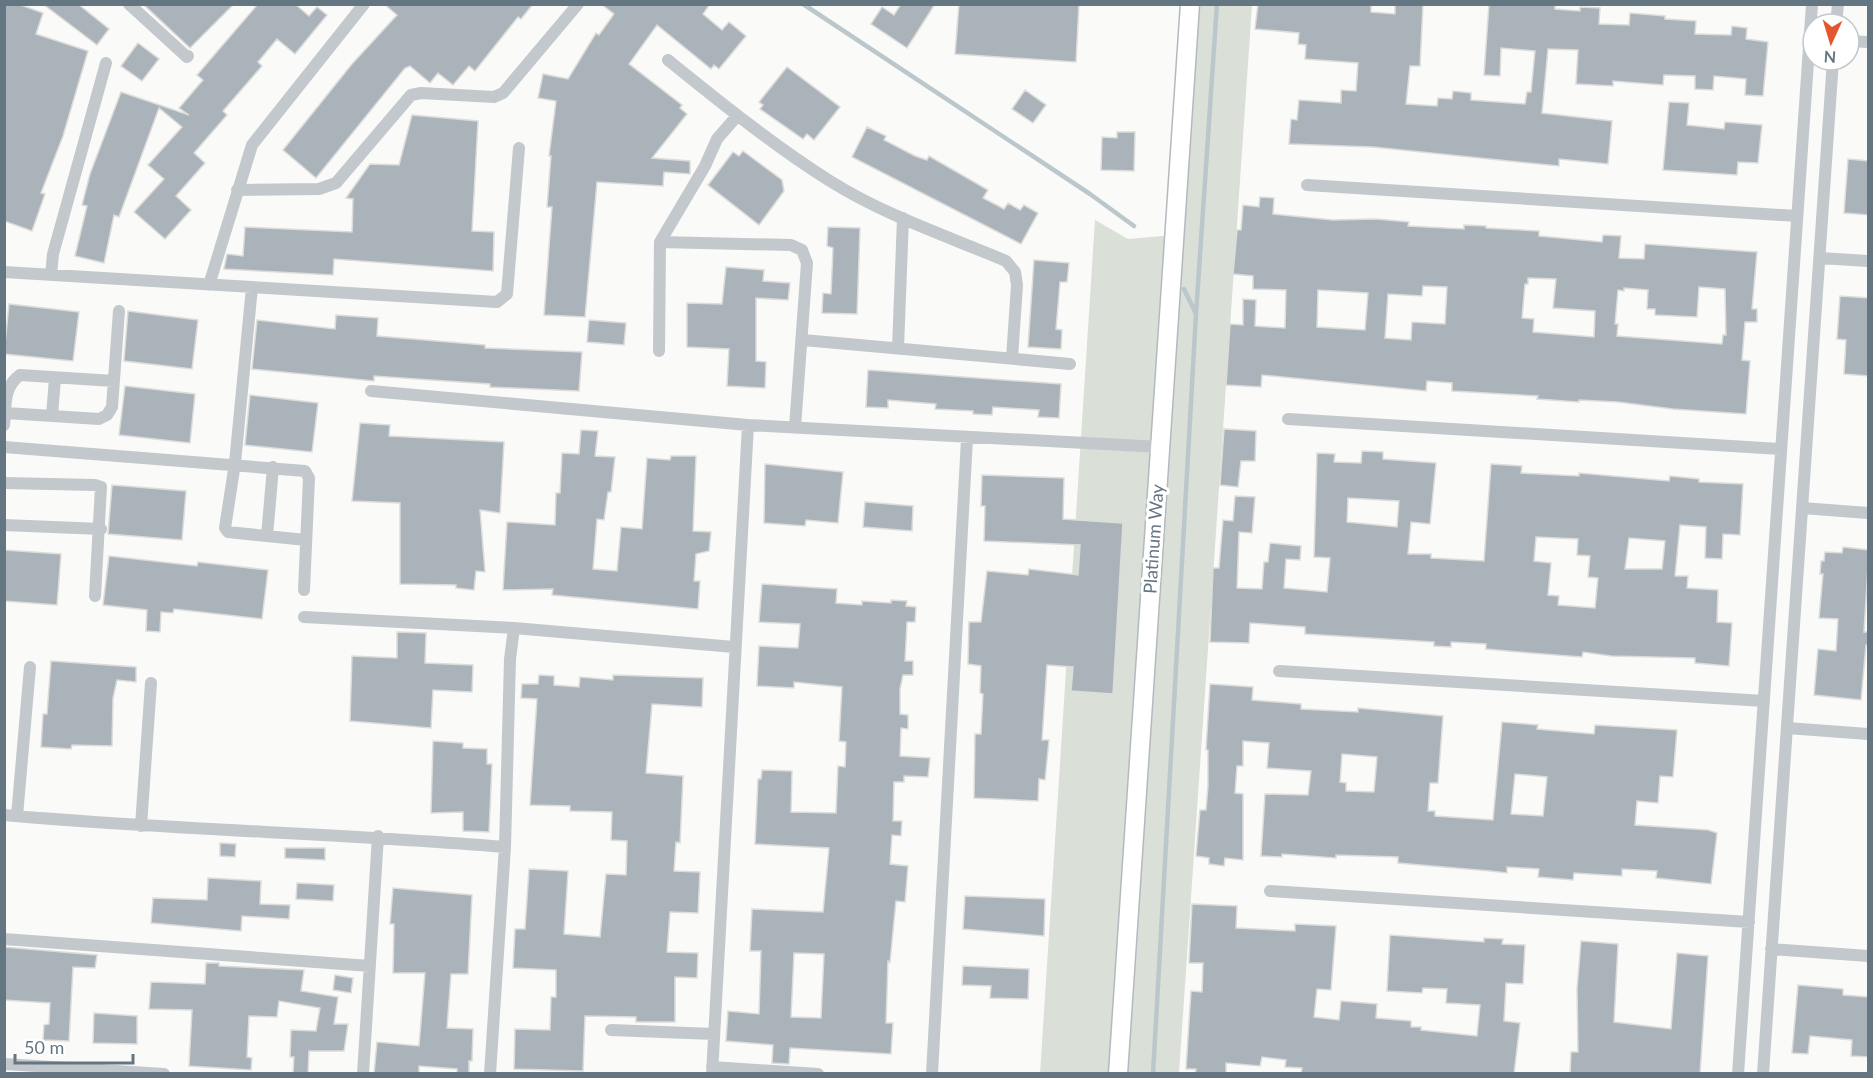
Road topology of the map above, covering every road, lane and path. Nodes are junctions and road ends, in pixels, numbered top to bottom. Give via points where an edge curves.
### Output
1 (129, 4) edge
2 (364, 4) edge
3 (578, 4) edge
4 (1190, 4) edge
5 (1812, 4) edge
6 (188, 56) dead end
7 (668, 60) dead end
8 (106, 63) dead end
9 (1832, 72) edge
10 (737, 116) junction
11 (519, 148) dead end
12 (1307, 185) dead end
13 (237, 190) junction
14 (1797, 216) junction
15 (903, 218) junction
16 (660, 242) junction
17 (1820, 258) junction
18 (1869, 261) edge
19 (4, 272) edge
20 (51, 275) junction
21 (209, 285) junction
22 (252, 287) junction
23 (119, 310) dead end
24 (802, 340) junction
25 (898, 348) junction
26 (658, 351) dead end
27 (1012, 358) junction
28 (1070, 364) dead end
29 (55, 378) junction
30 (114, 381) junction
31 (372, 391) dead end
32 (52, 416) junction
33 (5, 419) edge
34 (1288, 419) dead end
35 (748, 426) junction
36 (795, 427) junction
37 (967, 439) junction
38 (4, 447) edge
39 (1160, 447) junction
40 (1781, 449) junction
41 (235, 463) junction
42 (273, 467) junction
43 (4, 483) edge
44 (1802, 508) junction
45 (1869, 513) edge
46 (4, 525) edge
47 (101, 529) junction
48 (267, 536) junction
49 (306, 540) junction
50 (304, 590) dead end
51 (95, 596) dead end
52 (304, 617) dead end
53 (514, 628) junction
54 (734, 647) junction
55 (30, 667) dead end
56 (1279, 671) dead end
57 (152, 683) dead end
58 (1764, 701) junction
59 (1787, 728) junction
60 (1869, 734) edge
61 (11, 815) edge
62 (141, 826) junction
63 (378, 836) junction
64 (505, 847) junction
65 (1269, 891) dead end
66 (1749, 922) junction
67 (4, 939) edge
68 (1771, 949) junction
69 (1869, 956) edge
70 (370, 966) junction
71 (611, 1030) dead end
72 (714, 1034) junction
73 (4, 1064) edge
74 (712, 1070) edge
75 (164, 1074) edge
76 (363, 1074) edge
77 (490, 1074) edge
78 (818, 1074) edge
79 (932, 1074) edge
80 (1118, 1074) edge
81 (1738, 1074) edge
82 (1763, 1074) edge

1 - 6 street
2 - 13 street via 252,145
3 - 13 street via 502,93 494,97 411,95 336,183 319,189
4 - 39 street, Platinum Way
5 - 14 street
7 - 10 street
8 - 20 street via 53,254
9 - 17 street
10 - 15 street via 831,182
10 - 16 street via 717,139
11 - 22 street via 507,294 497,302
12 - 14 street
13 - 21 street
14 - 40 street
15 - 25 street
15 - 27 street via 1006,261 1015,272
16 - 24 street via 791,246 802,250 807,263
16 - 26 street
17 - 18 street
17 - 44 street
19 - 20 street
20 - 21 street
21 - 22 street
22 - 41 street
23 - 30 street
24 - 25 street
24 - 36 street
25 - 27 street
27 - 28 street
29 - 30 street
29 - 32 street
29 - 33 street via 20,375 12,381 7,390
30 - 32 street via 112,407 107,416
31 - 35 street
32 - 33 street
34 - 40 street
35 - 36 street
35 - 54 street
36 - 37 street
37 - 39 street
37 - 79 street
38 - 41 street
39 - 80 street, Platinum Way
40 - 58 street
41 - 42 street
41 - 48 street via 226,530
42 - 48 street
42 - 49 street via 308,474
43 - 47 street via 101,487
44 - 45 street
44 - 59 street
46 - 47 street
47 - 51 street
48 - 49 street
49 - 50 street
52 - 53 street
53 - 54 street
53 - 64 street
54 - 72 street
55 - 61 street
56 - 58 street
57 - 62 street
58 - 66 street
59 - 60 street
59 - 68 street
61 - 62 street
62 - 63 street
63 - 64 street
63 - 70 street
64 - 77 street
65 - 66 street
66 - 81 street
67 - 70 street
68 - 69 street
68 - 82 street
70 - 76 street
71 - 72 street
72 - 74 street
73 - 75 street
74 - 78 street

